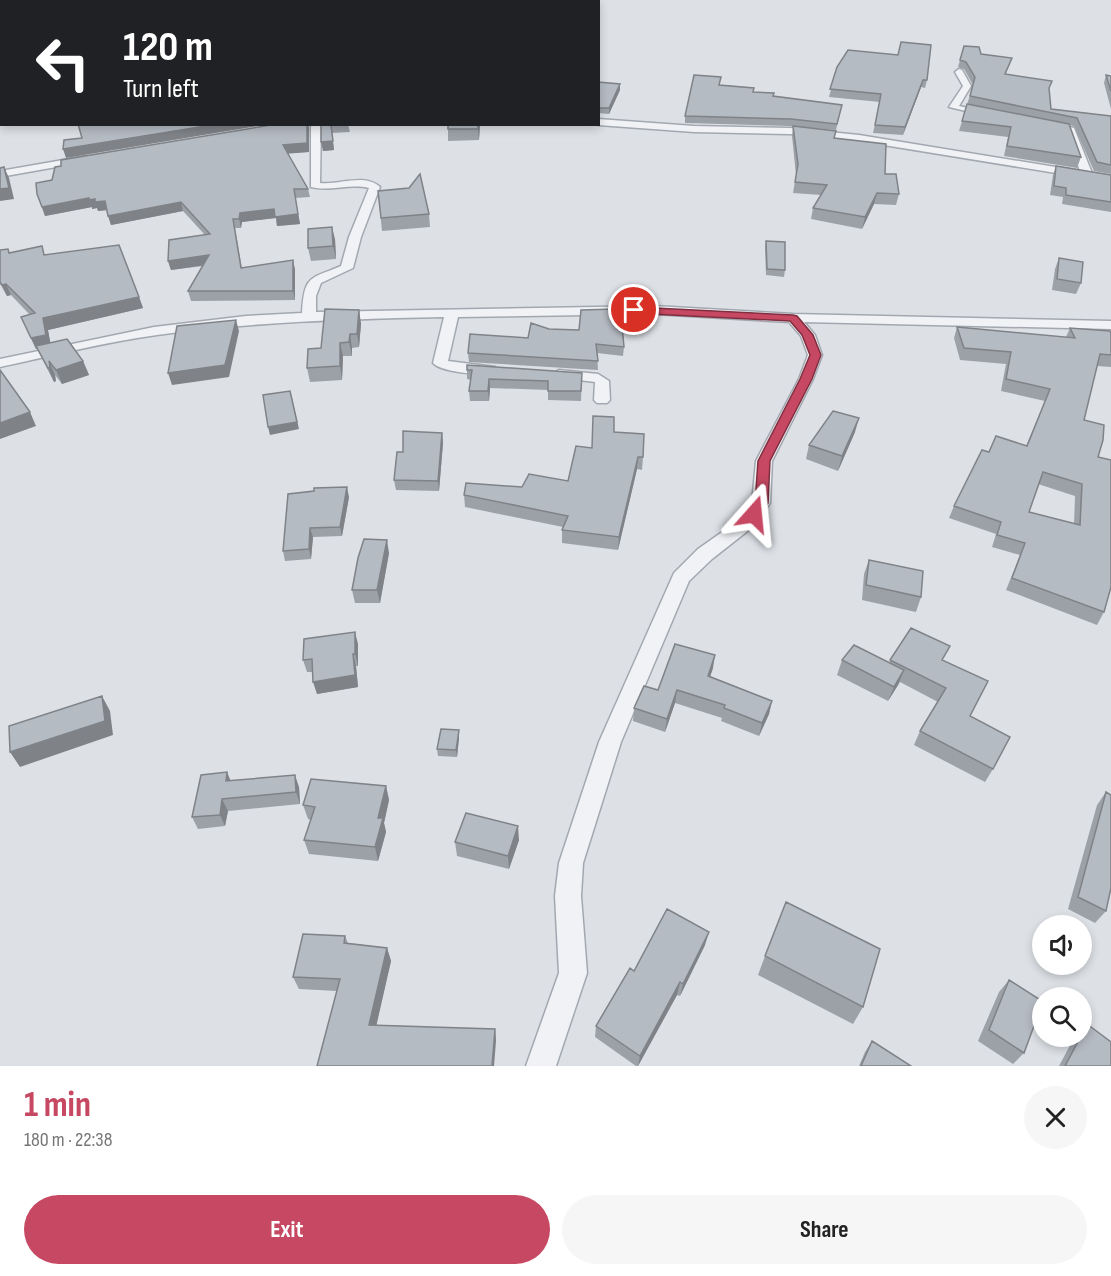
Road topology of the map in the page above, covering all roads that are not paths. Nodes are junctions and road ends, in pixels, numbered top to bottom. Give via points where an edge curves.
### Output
1 (958, 72) dead end
2 (998, 116) edge
3 (600, 122) edge
4 (1040, 123) edge
5 (316, 126) edge
6 (95, 158) edge
7 (0, 174) edge
8 (1087, 175) junction
9 (1111, 179) edge
10 (452, 312) junction
11 (309, 316) junction
12 (793, 318) junction
13 (1111, 325) edge
14 (0, 363) edge
15 (509, 371) edge
16 (545, 374) edge
17 (602, 400) dead end
18 (541, 1066) edge

1 - 2 street via 967,86 954,107
3 - 8 street via 859,138
4 - 8 street via 1071,130
5 - 11 street via 315,185 375,187 347,268 313,283
6 - 7 street
8 - 9 street
10 - 11 street
10 - 12 street via 654,310
10 - 15 street via 440,363
11 - 14 street via 154,331
12 - 13 street
12 - 18 street via 807,335 815,355 764,461 761,503 748,522 705,554 681,578 610,742 571,863 568,896 573,973
16 - 17 street via 598,378 602,381

